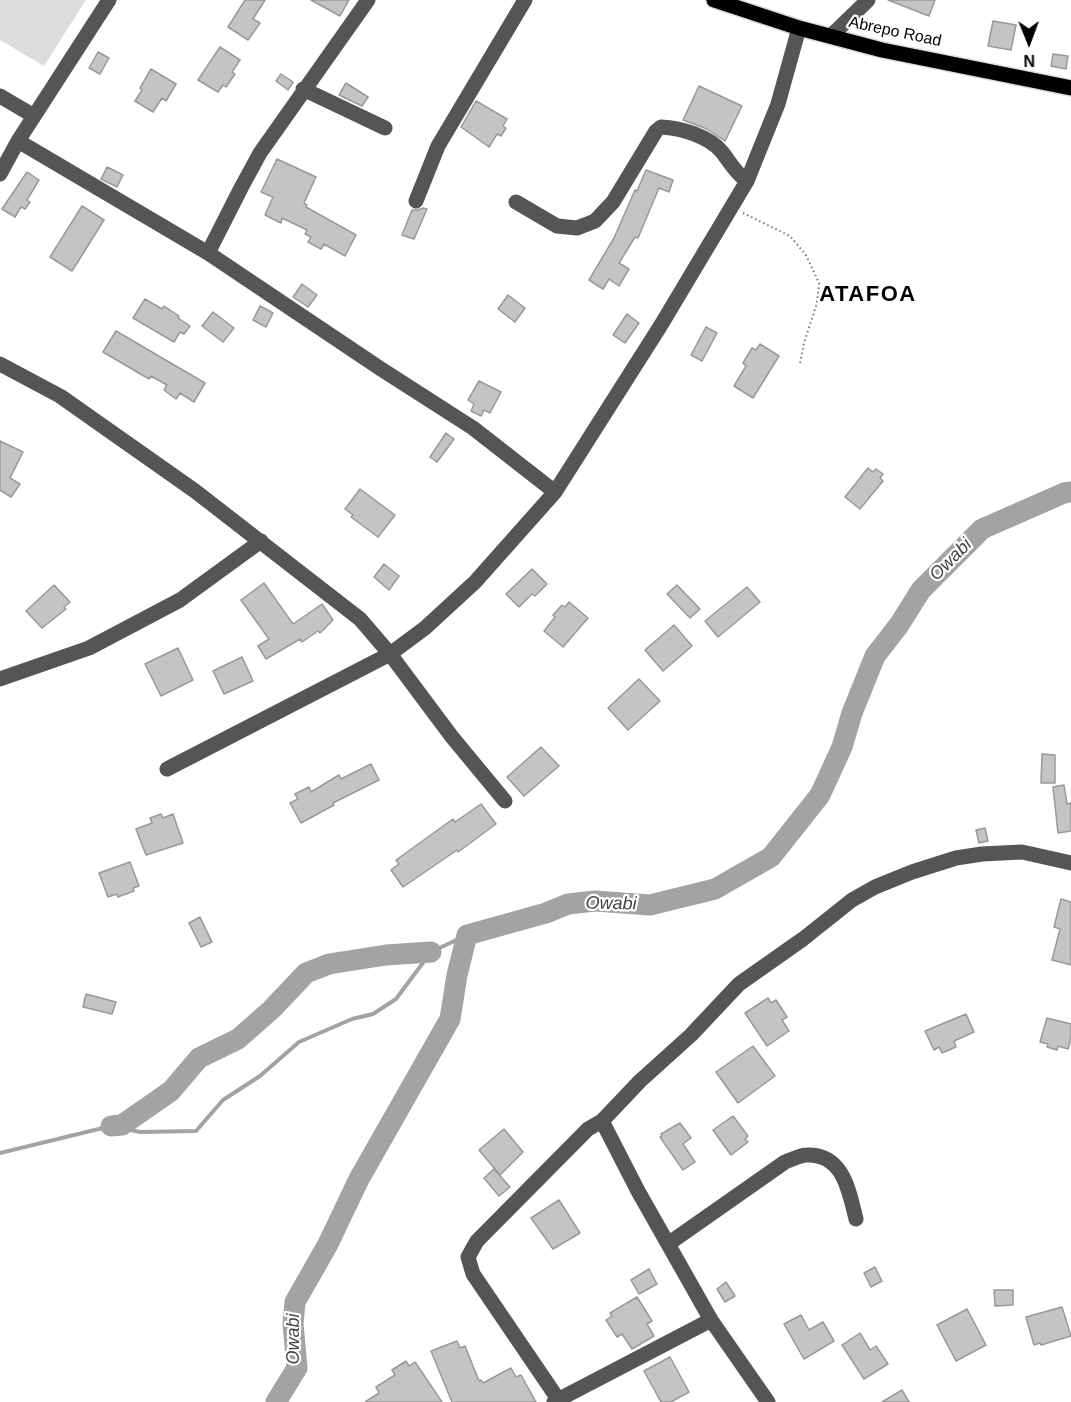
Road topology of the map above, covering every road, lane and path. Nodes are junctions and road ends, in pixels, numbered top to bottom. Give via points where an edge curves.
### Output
1 (109, 0) edge
2 (368, 0) edge
3 (525, 0) edge
4 (714, 0) edge
5 (868, 0) edge
6 (799, 28) junction
7 (831, 36) junction
8 (1071, 88) edge
9 (303, 90) junction
10 (0, 96) edge
11 (34, 116) junction
12 (385, 128) dead end
13 (18, 141) junction
14 (0, 174) edge
15 (747, 180) junction
16 (416, 201) dead end
17 (516, 202) dead end
18 (730, 208) junction
19 (208, 253) junction
20 (0, 364) edge
21 (800, 364) dead end
22 (555, 492) junction
23 (261, 541) junction
24 (390, 654) junction
25 (0, 679) edge
26 (167, 769) dead end
27 (505, 801) dead end
28 (1071, 863) edge
29 (602, 1121) junction
30 (856, 1219) dead end
31 (668, 1244) junction
32 (711, 1320) junction
33 (558, 1401) edge
34 (768, 1402) edge

1 - 11 street
2 - 9 street
3 - 16 street via 438,146
4 - 6 main road, Abrepo Road
5 - 7 street
6 - 7 main road, Abrepo Road
6 - 15 street via 778,104
7 - 8 main road, Abrepo Road
9 - 12 street
9 - 19 street via 260,153
10 - 11 street
11 - 13 street
13 - 14 street
13 - 19 street
15 - 17 street via 739,176 712,142 661,128 613,202 595,221 577,228 557,226
15 - 18 street
18 - 21 path via 790,236 806,255 819,283
18 - 22 street
19 - 22 street via 473,428
20 - 23 street via 60,396
22 - 24 street via 475,582
23 - 24 street via 360,619
23 - 25 street via 180,600 89,648
24 - 26 street
24 - 27 street
28 - 29 street via 1022,852 982,854 956,858 875,887 739,984
29 - 31 street
29 - 33 street via 588,1129 484,1233 468,1257 473,1274
30 - 31 street via 840,1169 824,1158 807,1155 785,1162
31 - 32 street
32 - 33 street
32 - 34 street

